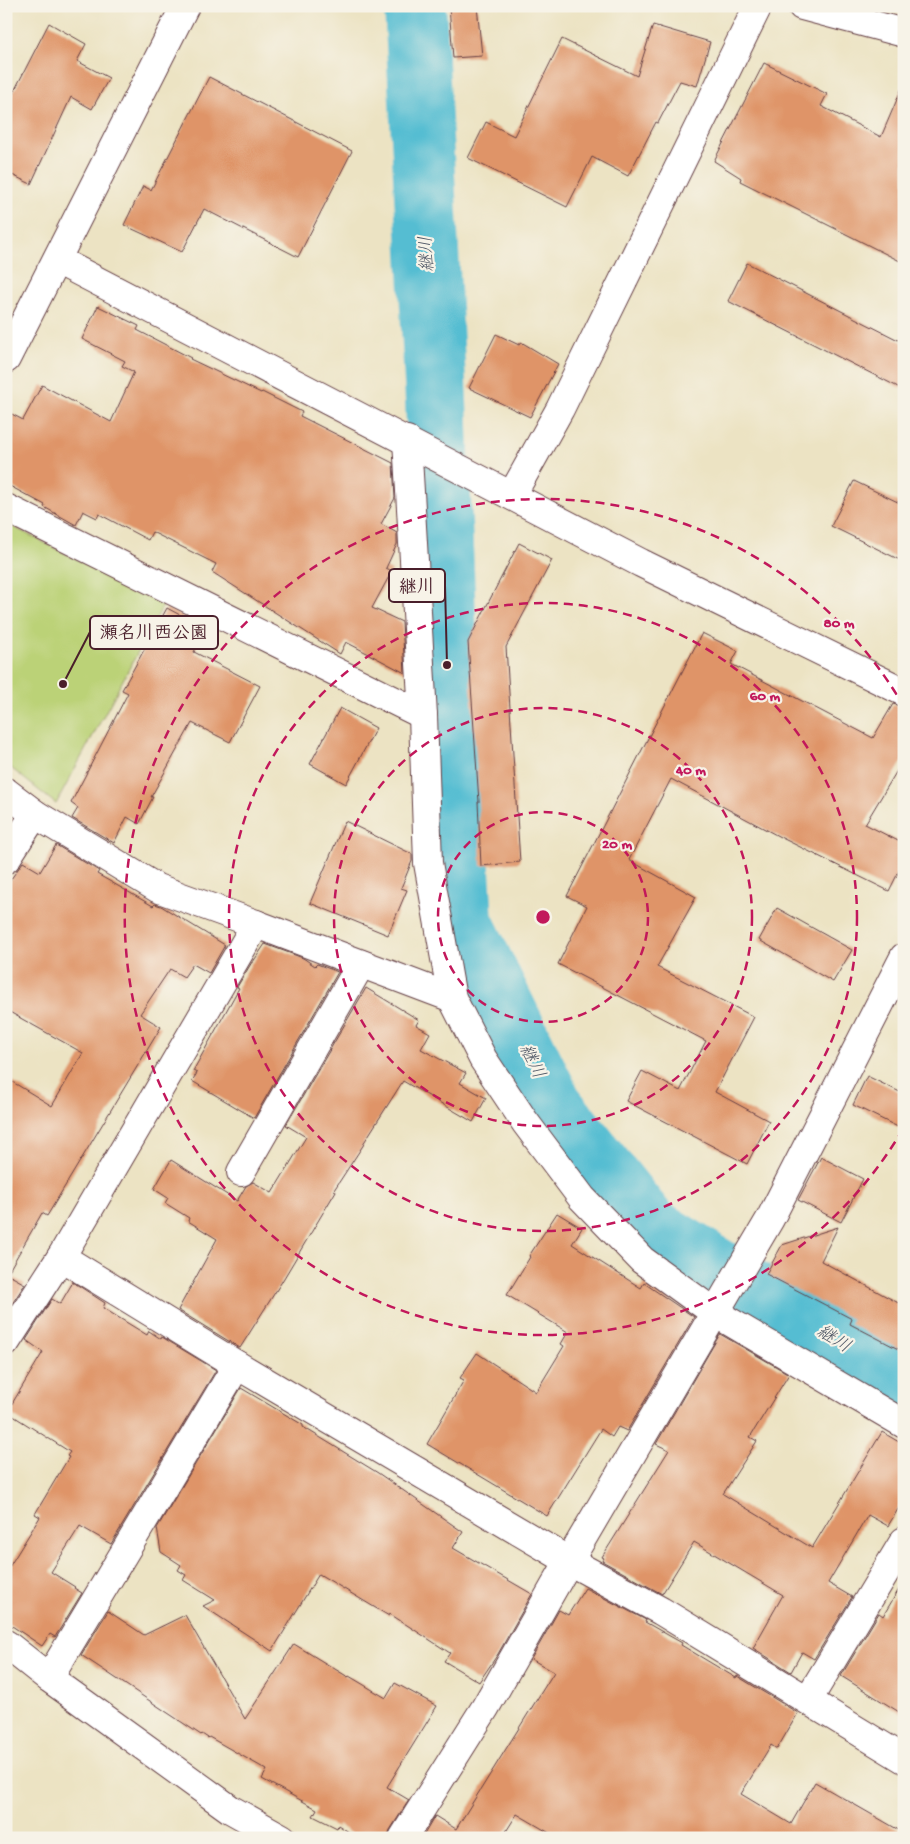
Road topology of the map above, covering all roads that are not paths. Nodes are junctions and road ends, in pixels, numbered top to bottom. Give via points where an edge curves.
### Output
1 (185, 6) edge
2 (758, 6) edge
3 (802, 6) edge
4 (904, 33) edge
5 (57, 260) junction
6 (6, 359) edge
7 (407, 440) junction
8 (512, 495) junction
9 (6, 508) edge
10 (904, 692) edge
11 (423, 715) junction
12 (6, 792) edge
13 (35, 814) junction
14 (6, 859) edge
15 (256, 924) junction
16 (904, 957) edge
17 (361, 964) junction
18 (452, 998) junction
19 (241, 1172) dead end
20 (61, 1257) junction
21 (715, 1313) junction
22 (6, 1342) edge
23 (237, 1365) junction
24 (904, 1424) edge
25 (904, 1541) edge
26 (569, 1561) junction
27 (6, 1644) edge
28 (49, 1678) junction
29 (808, 1700) junction
30 (904, 1759) edge
31 (282, 1838) edge
32 (404, 1838) edge

1 - 5 street
2 - 8 street via 560,409
3 - 4 street
5 - 6 street
5 - 7 street
7 - 8 street
7 - 11 street
8 - 10 street via 641,563
9 - 11 street
11 - 18 street via 428,863
12 - 13 street
13 - 14 street
13 - 15 street via 157,888
15 - 17 street
15 - 20 street
16 - 21 street via 770,1219
17 - 18 street
17 - 19 street
18 - 21 street via 483,1058 582,1198 642,1260
20 - 22 street
20 - 23 street
21 - 24 street
21 - 26 street
23 - 26 street
23 - 28 street
25 - 29 street
26 - 29 street
26 - 32 street via 485,1708
27 - 28 street
28 - 31 street via 230,1809
29 - 30 street

